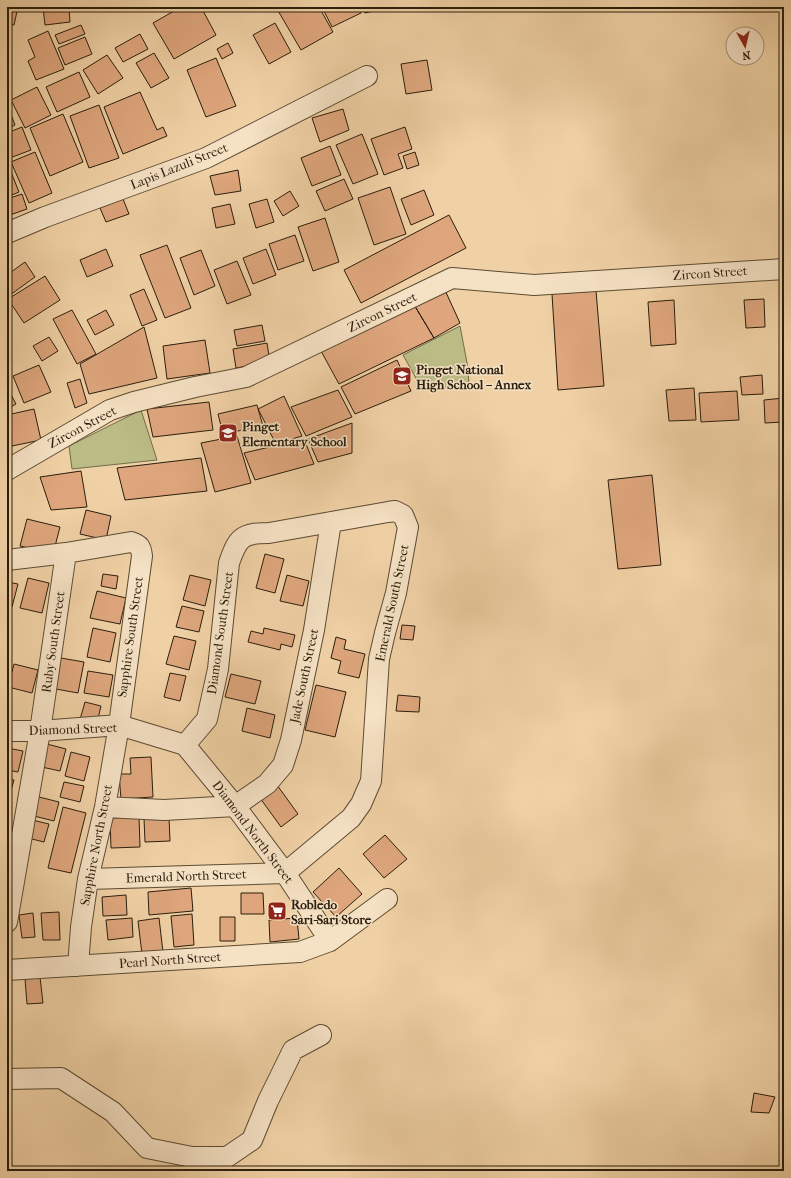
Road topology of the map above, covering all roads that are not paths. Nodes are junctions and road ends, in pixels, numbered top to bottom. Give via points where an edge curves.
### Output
1 (367, 76) dead end
2 (7, 233) edge
3 (784, 268) edge
4 (7, 470) edge
5 (330, 522) junction
6 (239, 540) joint
7 (66, 553) junction
8 (7, 560) edge
9 (118, 725) junction
10 (7, 731) edge
11 (40, 731) junction
12 (185, 745) junction
13 (235, 806) junction
14 (105, 807) junction
15 (285, 873) junction
16 (88, 879) junction
17 (387, 899) dead end
18 (7, 922) edge
19 (330, 941) junction
20 (78, 966) junction
21 (7, 970) edge
22 (321, 1035) dead end
23 (7, 1079) edge

1 - 2 street, Lapis Lazuli Street via 206,158
3 - 4 street, Zircon Street via 534,285 452,278 246,377 195,387 110,410
5 - 6 street, Emerald South Street via 252,533
5 - 13 street, Jade South Street via 314,630 291,740 283,765 267,784
5 - 15 street, Emerald South Street via 395,511 403,515 408,527 396,593 379,659 371,781 351,818
6 - 12 street, Diamond South Street via 229,563 218,669 206,719
7 - 8 street
7 - 9 street, Sapphire South Street via 131,542 141,548 142,556
7 - 11 street, Ruby South Street
9 - 11 street, Diamond Street
9 - 12 street, Diamond Street
9 - 14 street, Sapphire North Street
10 - 11 street, Diamond Street
11 - 18 street, Ruby South Street
12 - 13 street, Diamond North Street
13 - 14 street via 164,810
13 - 15 street, Diamond North Street
14 - 16 street, Sapphire North Street
15 - 16 street, Emerald North Street
15 - 19 street, Diamond North Street
16 - 20 street, Sapphire North Street
17 - 19 street, Pearl North Street
19 - 20 street, Pearl North Street via 300,952
20 - 21 street, Pearl North Street
22 - 23 street via 293,1050 268,1100 252,1140 227,1157 192,1157 147,1148 113,1112 60,1078

